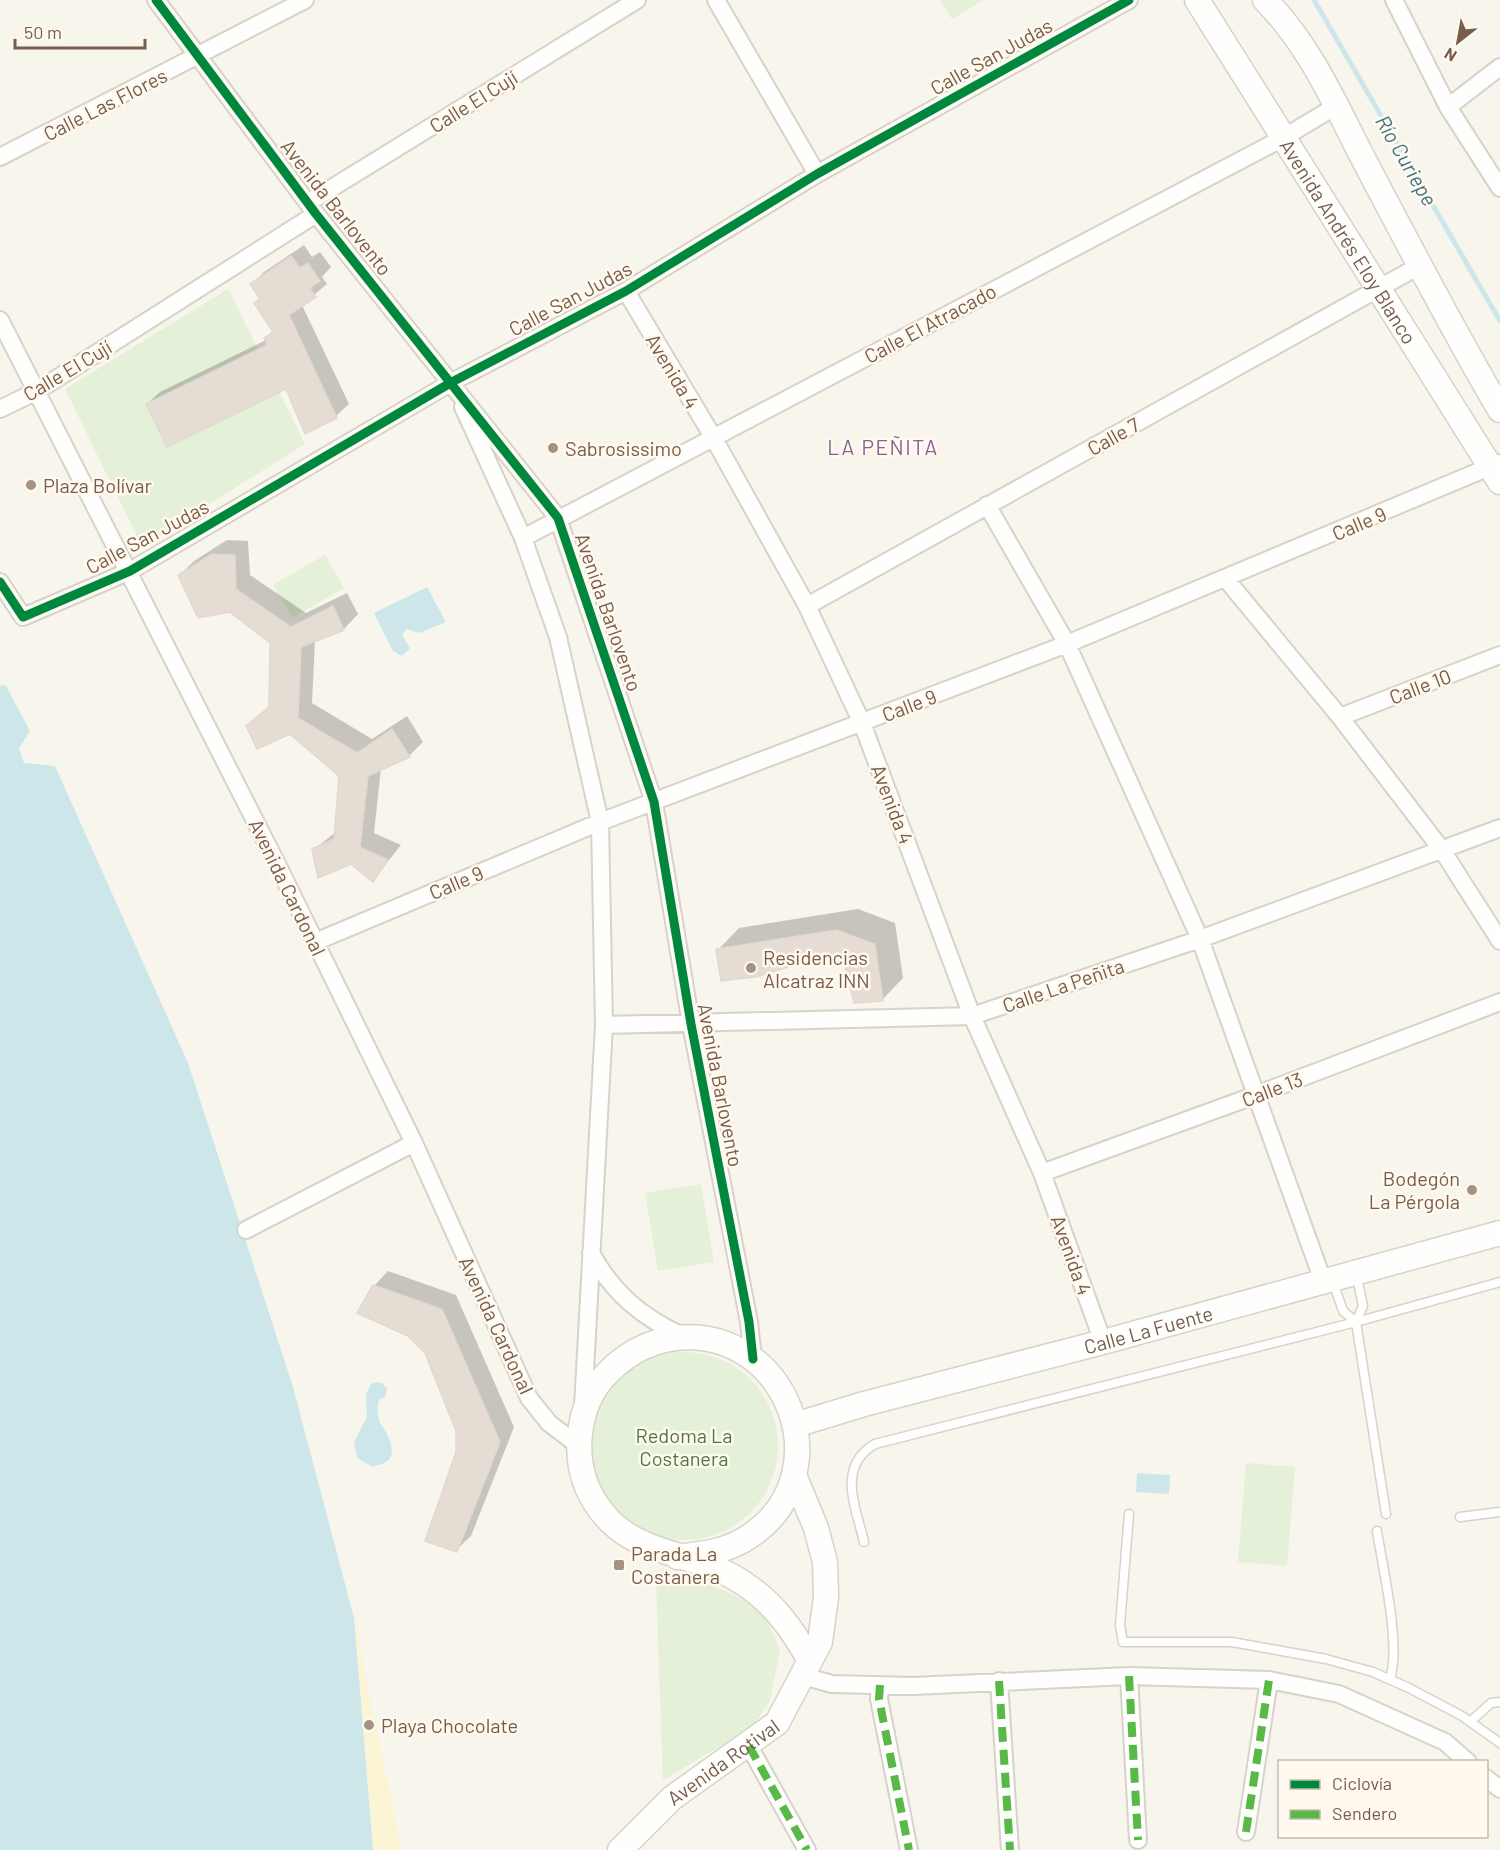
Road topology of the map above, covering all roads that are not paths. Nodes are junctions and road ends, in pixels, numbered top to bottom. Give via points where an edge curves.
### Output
1 (156, 0) edge
2 (305, 0) edge
3 (637, 0) edge
4 (716, 0) edge
5 (1129, 0) edge
6 (1197, 0) edge
7 (1265, 0) edge
8 (1394, 0) edge
9 (200, 56) junction
10 (1500, 67) edge
11 (1336, 106) junction
12 (1448, 107) junction
13 (1283, 138) junction
14 (0, 157) edge
15 (817, 174) junction
16 (1500, 188) edge
17 (313, 208) junction
18 (1419, 266) junction
19 (1378, 290) junction
20 (626, 291) junction
21 (0, 320) edge
22 (452, 382) junction
23 (36, 391) junction
24 (0, 409) edge
25 (1500, 410) edge
26 (713, 437) junction
27 (1497, 471) edge
28 (987, 506) junction
29 (558, 518) junction
30 (523, 538) junction
31 (130, 571) junction
32 (1225, 579) junction
33 (0, 582) edge
34 (807, 606) junction
35 (1066, 644) junction
36 (1500, 654) edge
37 (1340, 717) junction
38 (862, 723) junction
39 (654, 802) junction
40 (600, 822) junction
41 (1500, 828) edge
42 (1442, 850) junction
43 (1200, 939) junction
44 (1500, 941) edge
45 (315, 942) junction
46 (1500, 1002) edge
47 (972, 1016) junction
48 (691, 1024) junction
49 (604, 1025) junction
50 (1256, 1095) junction
51 (414, 1143) junction
52 (1042, 1173) junction
53 (246, 1230) dead end
54 (1500, 1233) edge
55 (591, 1252) junction
56 (1356, 1273) junction
57 (1328, 1280) junction
58 (1500, 1282) edge
59 (1356, 1322) junction
60 (685, 1337) junction
61 (1103, 1342) junction
62 (753, 1359) junction
63 (582, 1418) junction
64 (795, 1425) junction
65 (579, 1446) junction
66 (794, 1475) junction
67 (1500, 1512) edge
68 (1129, 1514) dead end
69 (1386, 1514) dead end
70 (1460, 1517) dead end
71 (1377, 1531) dead end
72 (864, 1542) dead end
73 (677, 1557) junction
74 (807, 1669) junction
75 (1130, 1676) junction
76 (1269, 1680) junction
77 (1390, 1680) junction
78 (999, 1681) junction
79 (880, 1685) junction
80 (1500, 1702) edge
81 (1470, 1722) junction
82 (1500, 1743) edge
83 (748, 1746) junction
84 (1467, 1760) edge
85 (1488, 1780) edge
86 (1500, 1789) edge
87 (1246, 1832) dead end
88 (1138, 1840) dead end
89 (620, 1850) edge
90 (807, 1850) edge
91 (909, 1850) edge
92 (1010, 1850) edge

1 - 9 street, Avenida Barlovento
2 - 9 street, Calle Las Flores
3 - 17 street, Calle El Cují
4 - 15 street
5 - 15 street, Calle San Judas
6 - 13 main road, Avenida Andrés Eloy Blanco
7 - 11 main road via 1294,34
8 - 12 street
9 - 14 street, Calle Las Flores
9 - 17 street, Avenida Barlovento
10 - 12 street
11 - 13 street, Calle El Atracado
11 - 18 main road
12 - 16 street
13 - 19 main road, Avenida Andrés Eloy Blanco
13 - 26 street, Calle El Atracado
15 - 20 street, Calle San Judas
17 - 22 street, Avenida Barlovento
17 - 23 street, Calle El Cují
18 - 19 street, Calle 7
18 - 25 main road
19 - 27 main road, Avenida Andrés Eloy Blanco
19 - 28 street, Calle 7
20 - 22 street, Calle San Judas
20 - 26 street, Avenida 4
21 - 23 street, Avenida Cardonal
22 - 29 street, Avenida Barlovento
22 - 30 street, Avenida Barlovento
22 - 31 street, Calle San Judas
23 - 24 street, Calle El Cují
23 - 31 street, Avenida Cardonal
26 - 29 street, Calle El Atracado
26 - 34 street, Avenida 4
27 - 32 street, Calle 9
28 - 34 street, Calle 7
28 - 35 street
29 - 30 street, Calle El Atracado
29 - 39 street, Avenida Barlovento
30 - 40 street, Avenida Barlovento via 558,637
31 - 33 street, Calle San Judas via 23,617
31 - 45 street, Avenida Cardonal
32 - 35 street, Calle 9
32 - 37 street
34 - 38 street, Avenida 4
35 - 38 street, Calle 9
35 - 43 street
36 - 37 street, Calle 10
37 - 42 street
38 - 39 street, Calle 9
38 - 47 street, Avenida 4
39 - 40 street, Calle 9
39 - 48 street, Avenida Barlovento
40 - 45 street, Calle 9
40 - 49 street, Avenida Barlovento
41 - 42 street, Calle La Peñita
42 - 43 street, Calle La Peñita
42 - 44 street
43 - 47 street, Calle La Peñita
43 - 50 street
45 - 51 street, Avenida Cardonal
46 - 50 street, Calle 13
47 - 48 street, Calle La Peñita
47 - 52 street, Avenida 4
48 - 49 street, Calle La Peñita
48 - 62 street, Avenida Barlovento
49 - 55 street, Avenida Barlovento
50 - 52 street, Calle 13
50 - 57 street
51 - 53 street
51 - 65 street, Avenida Cardonal via 529,1398 549,1423
52 - 61 street, Avenida 4
54 - 56 main road, Calle La Fuente
55 - 60 street via 620,1295 639,1312
55 - 63 street, Avenida Barlovento
56 - 57 main road, Calle La Fuente
56 - 59 lane via 1364,1306
57 - 59 lane via 1343,1311
57 - 61 main road, Calle La Fuente
58 - 59 lane
59 - 69 lane
59 - 72 lane via 875,1444 859,1457 850,1474
60 - 62 main road via 721,1342
60 - 63 main road via 646,1346 613,1367 600,1382
61 - 64 main road, Calle La Fuente
62 - 64 main road via 773,1377 787,1400
63 - 65 main road
64 - 66 main road
65 - 73 main road via 586,1485 607,1519 639,1543
66 - 73 main road via 785,1498 751,1536 728,1548
66 - 74 main road, Avenida Rotival via 825,1562 822,1629
67 - 70 lane
68 - 77 lane via 1120,1625 1124,1642 1232,1642 1326,1659
71 - 77 lane via 1392,1634 1394,1668
73 - 74 main road via 711,1566 761,1596 793,1630
74 - 79 street via 832,1684
74 - 83 main road, Avenida Rotival via 777,1723
75 - 76 street
75 - 78 street
75 - 88 street
76 - 84 street via 1339,1694 1445,1742
76 - 87 street
77 - 81 lane
78 - 79 street
78 - 92 street
79 - 91 street via 879,1699
80 - 81 lane via 1491,1703
81 - 82 lane
83 - 89 main road, Avenida Rotival via 672,1798
83 - 90 street
85 - 86 street

